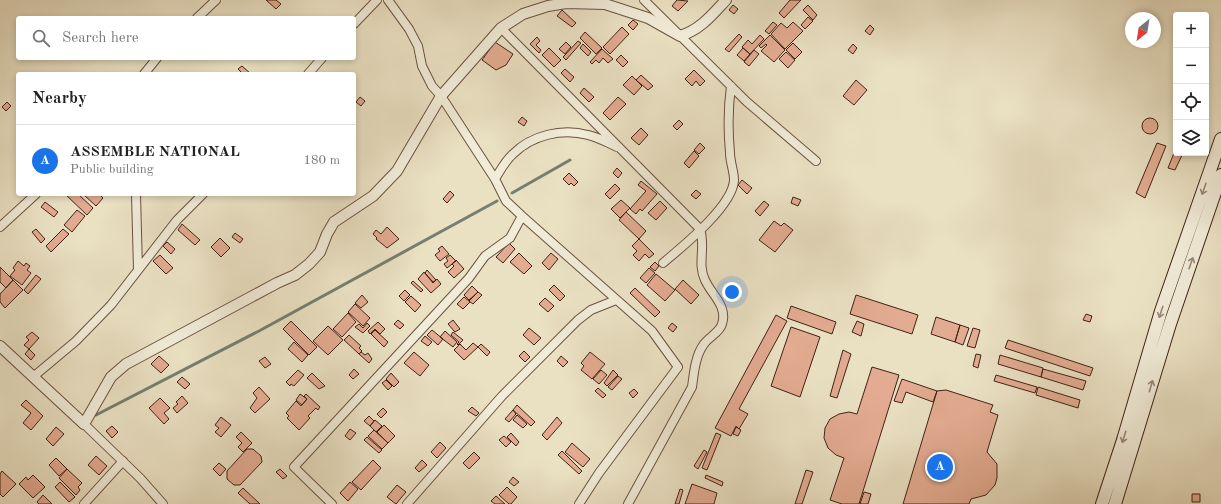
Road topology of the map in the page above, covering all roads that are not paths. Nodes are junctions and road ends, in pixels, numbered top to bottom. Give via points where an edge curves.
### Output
1 (216, 0) edge
2 (377, 0) edge
3 (388, 0) edge
4 (644, 0) edge
5 (726, 0) edge
6 (200, 16) edge
7 (356, 22) edge
8 (501, 28) junction
9 (680, 36) junction
10 (155, 60) edge
11 (320, 60) edge
12 (146, 72) edge
13 (310, 72) edge
14 (731, 86) junction
15 (441, 96) junction
16 (1221, 139) edge
17 (622, 149) junction
18 (816, 162) dead end
19 (1221, 175) edge
20 (495, 179) junction
21 (34, 196) edge
22 (136, 196) edge
23 (201, 196) edge
24 (522, 216) junction
25 (0, 227) edge
26 (700, 229) junction
27 (663, 263) dead end
28 (138, 270) junction
29 (616, 300) junction
30 (0, 346) edge
31 (33, 377) junction
32 (84, 424) junction
33 (122, 461) junction
34 (84, 504) edge
35 (163, 504) edge
36 (332, 504) edge
37 (407, 504) edge
38 (579, 504) edge
39 (628, 504) edge
40 (1102, 504) edge
41 (1115, 504) edge

1 - 6 street
2 - 7 street
3 - 15 street via 409,29 418,46 422,66 432,86
4 - 9 street
5 - 9 street via 701,26
8 - 9 street via 523,14 548,6 566,3 605,4 648,18
8 - 15 street
8 - 17 street
9 - 14 street
10 - 12 street
11 - 13 street
14 - 18 street
14 - 26 street via 728,110 734,182 716,213
15 - 20 street
15 - 32 street via 397,171 373,196 334,222 320,252 309,264 295,275 126,364 111,378
16 -> 40 main road via 1161,311
17 - 20 street via 590,135 576,132 549,134 529,141 521,147 506,162
17 - 26 street
41 -> 19 main road via 1170,324
20 - 24 street via 506,201
21 - 25 street
22 - 28 street
23 - 28 street via 177,220
24 - 29 street
24 - 36 street via 510,238 485,256 469,278 294,467
26 - 27 street
26 - 39 street via 704,240 701,265 704,279 718,299 723,314 722,324 704,344 694,367 692,387
28 - 31 street via 111,305 76,341
29 - 37 street via 591,310 578,320 502,396
29 - 38 street via 652,331 678,369
30 - 31 street
31 - 32 street
32 - 33 street
33 - 34 street
33 - 35 street

